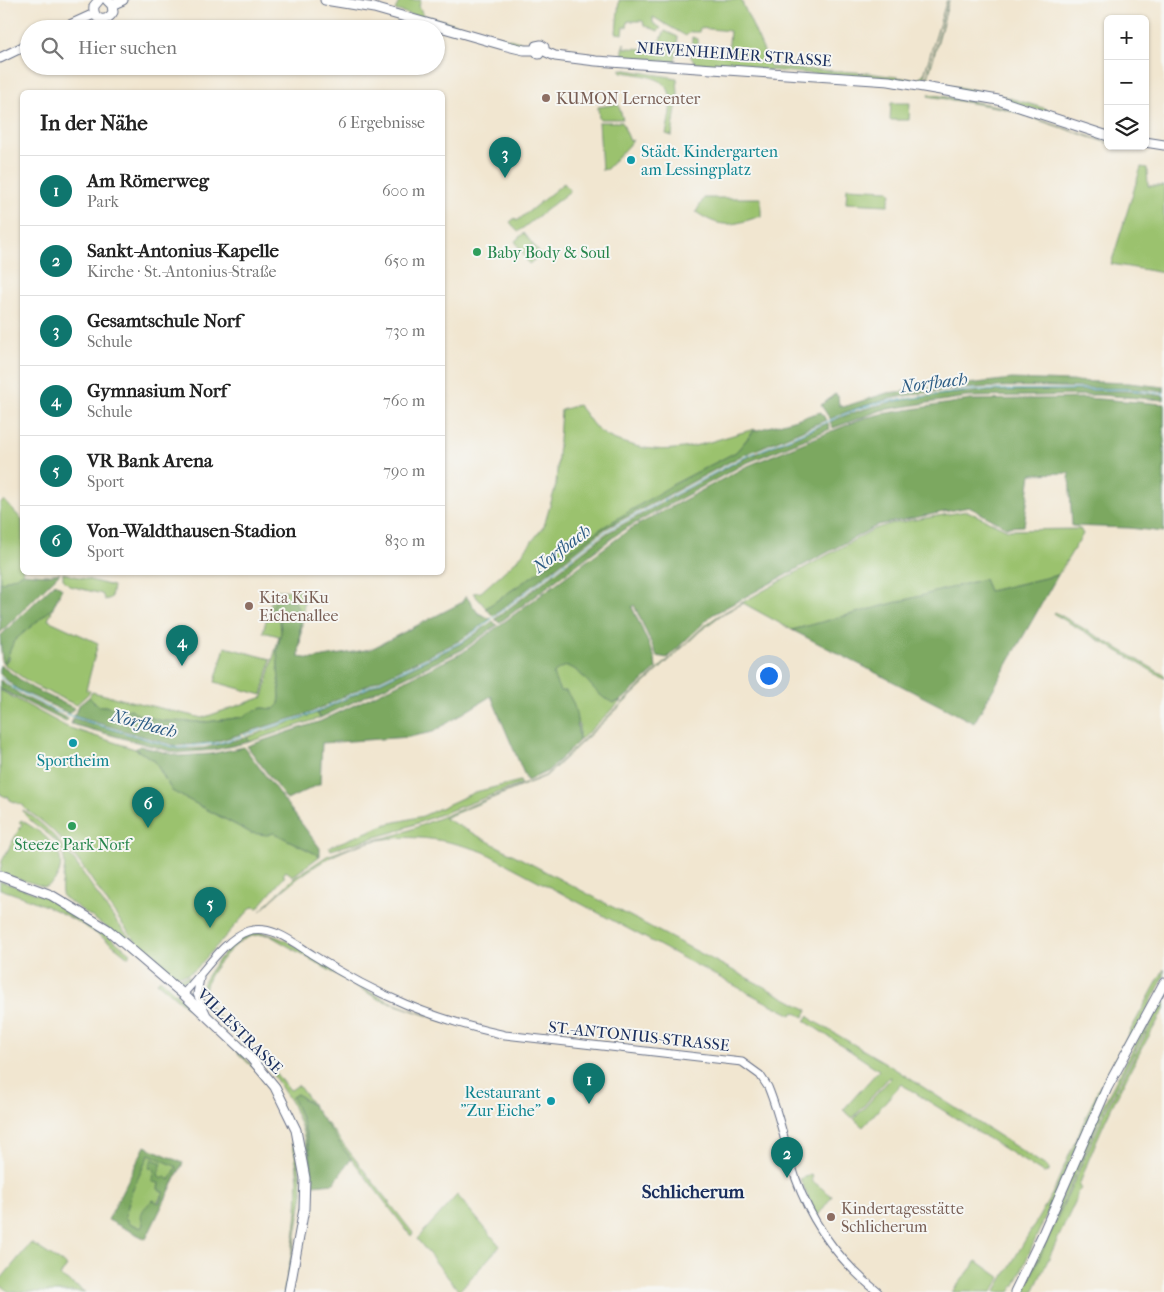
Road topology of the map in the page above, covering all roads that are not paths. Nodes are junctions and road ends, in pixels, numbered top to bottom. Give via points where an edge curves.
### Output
1 (99, 0) edge
2 (123, 0) edge
3 (325, 0) edge
4 (110, 2) edge
5 (94, 14) junction
6 (81, 20) edge
7 (416, 20) edge
8 (445, 29) edge
9 (20, 48) edge
10 (0, 58) edge
11 (1104, 135) edge
12 (1149, 143) edge
13 (1164, 145) edge
14 (0, 876) edge
15 (203, 972) junction
16 (1164, 983) edge
17 (183, 994) junction
18 (210, 1020) junction
19 (289, 1292) edge
20 (878, 1292) edge
21 (1015, 1292) edge

1 - 5 main road via 94,6
2 - 4 main road
3 - 7 main road, NIEVENHEIMER STRASSE via 374,8
4 - 5 main road via 113,12 107,18 100,19
5 - 6 main road
8 - 11 main road, NIEVENHEIMER STRASSE via 555,56 873,79 923,87 998,100
9 - 10 main road
12 - 13 main road
14 - 17 main road, VILLESTRASSE via 51,896 88,916 130,946
15 - 17 street, ST.-ANTONIUS-STRASSE
15 - 18 street via 197,994
15 - 20 street, ST.-ANTONIUS-STRASSE via 238,935 266,930 283,936 377,993 440,1017 504,1035 730,1060 751,1067 770,1092 796,1178 814,1219 841,1257
16 - 21 main road via 1107,1088
17 - 18 main road, VILLESTRASSE
18 - 19 main road, VILLESTRASSE via 266,1075 282,1099 296,1130 304,1170 305,1197

